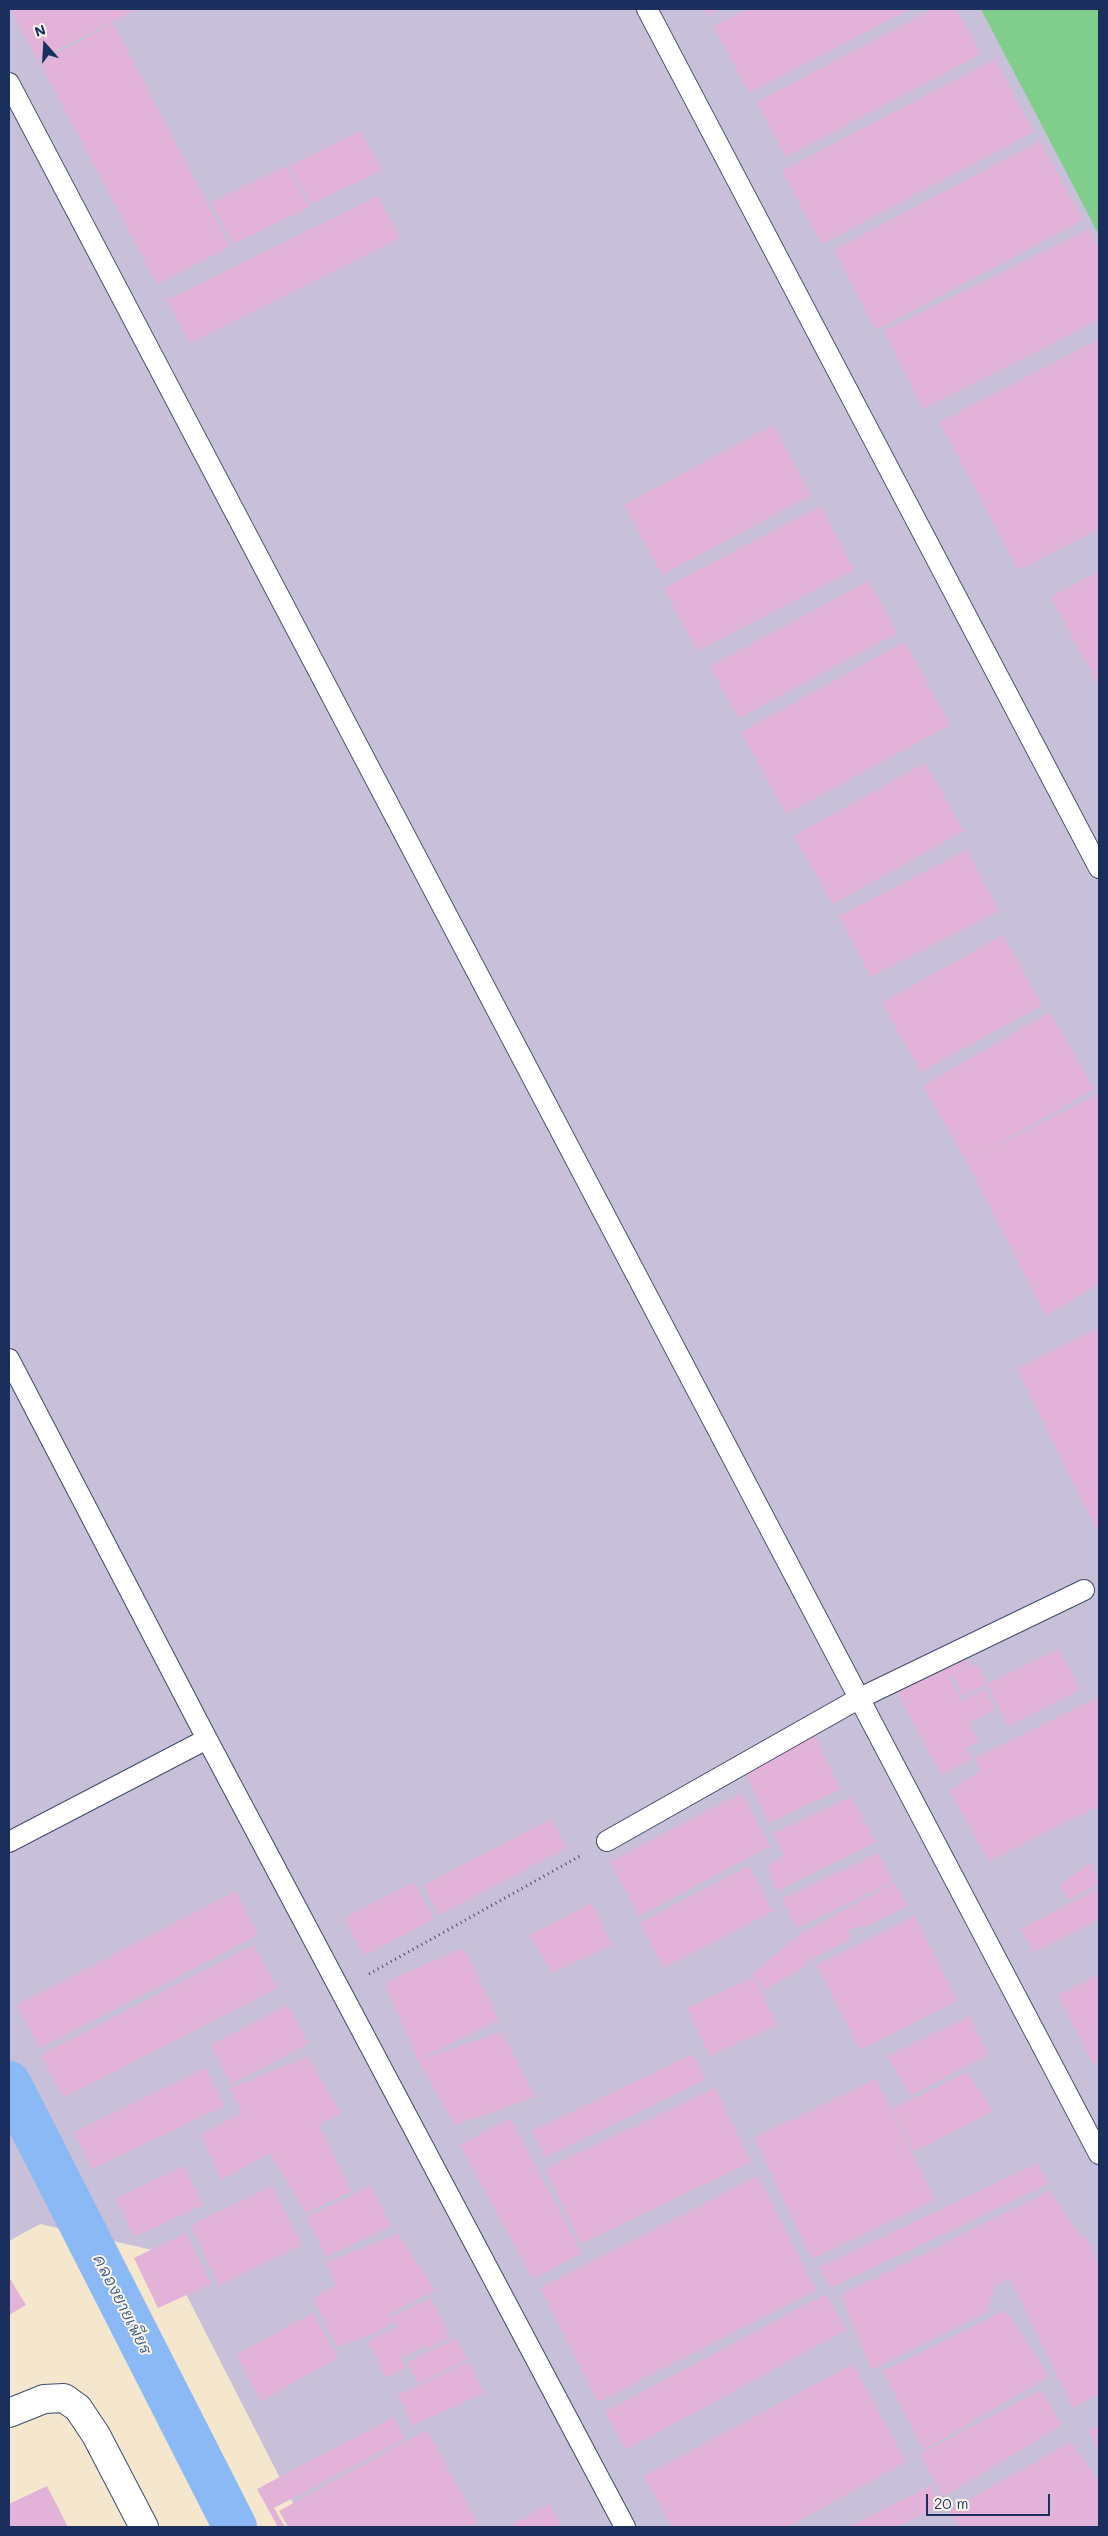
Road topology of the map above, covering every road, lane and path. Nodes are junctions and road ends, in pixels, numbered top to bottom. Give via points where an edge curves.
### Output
1 (647, 9) edge
2 (9, 82) edge
3 (1099, 868) edge
4 (9, 1359) edge
5 (1084, 1590) dead end
6 (858, 1699) junction
7 (207, 1740) junction
8 (607, 1841) joint
9 (9, 1842) edge
10 (340, 1991) junction
11 (1099, 2154) edge
12 (9, 2413) edge
13 (144, 2527) edge
14 (624, 2527) edge

1 - 3 lane
2 - 6 lane
4 - 7 lane
5 - 6 lane
6 - 8 lane
6 - 11 lane
7 - 9 lane
7 - 10 lane
8 - 10 path
10 - 14 lane
12 - 13 street via 44,2399 64,2398 78,2408 96,2435

